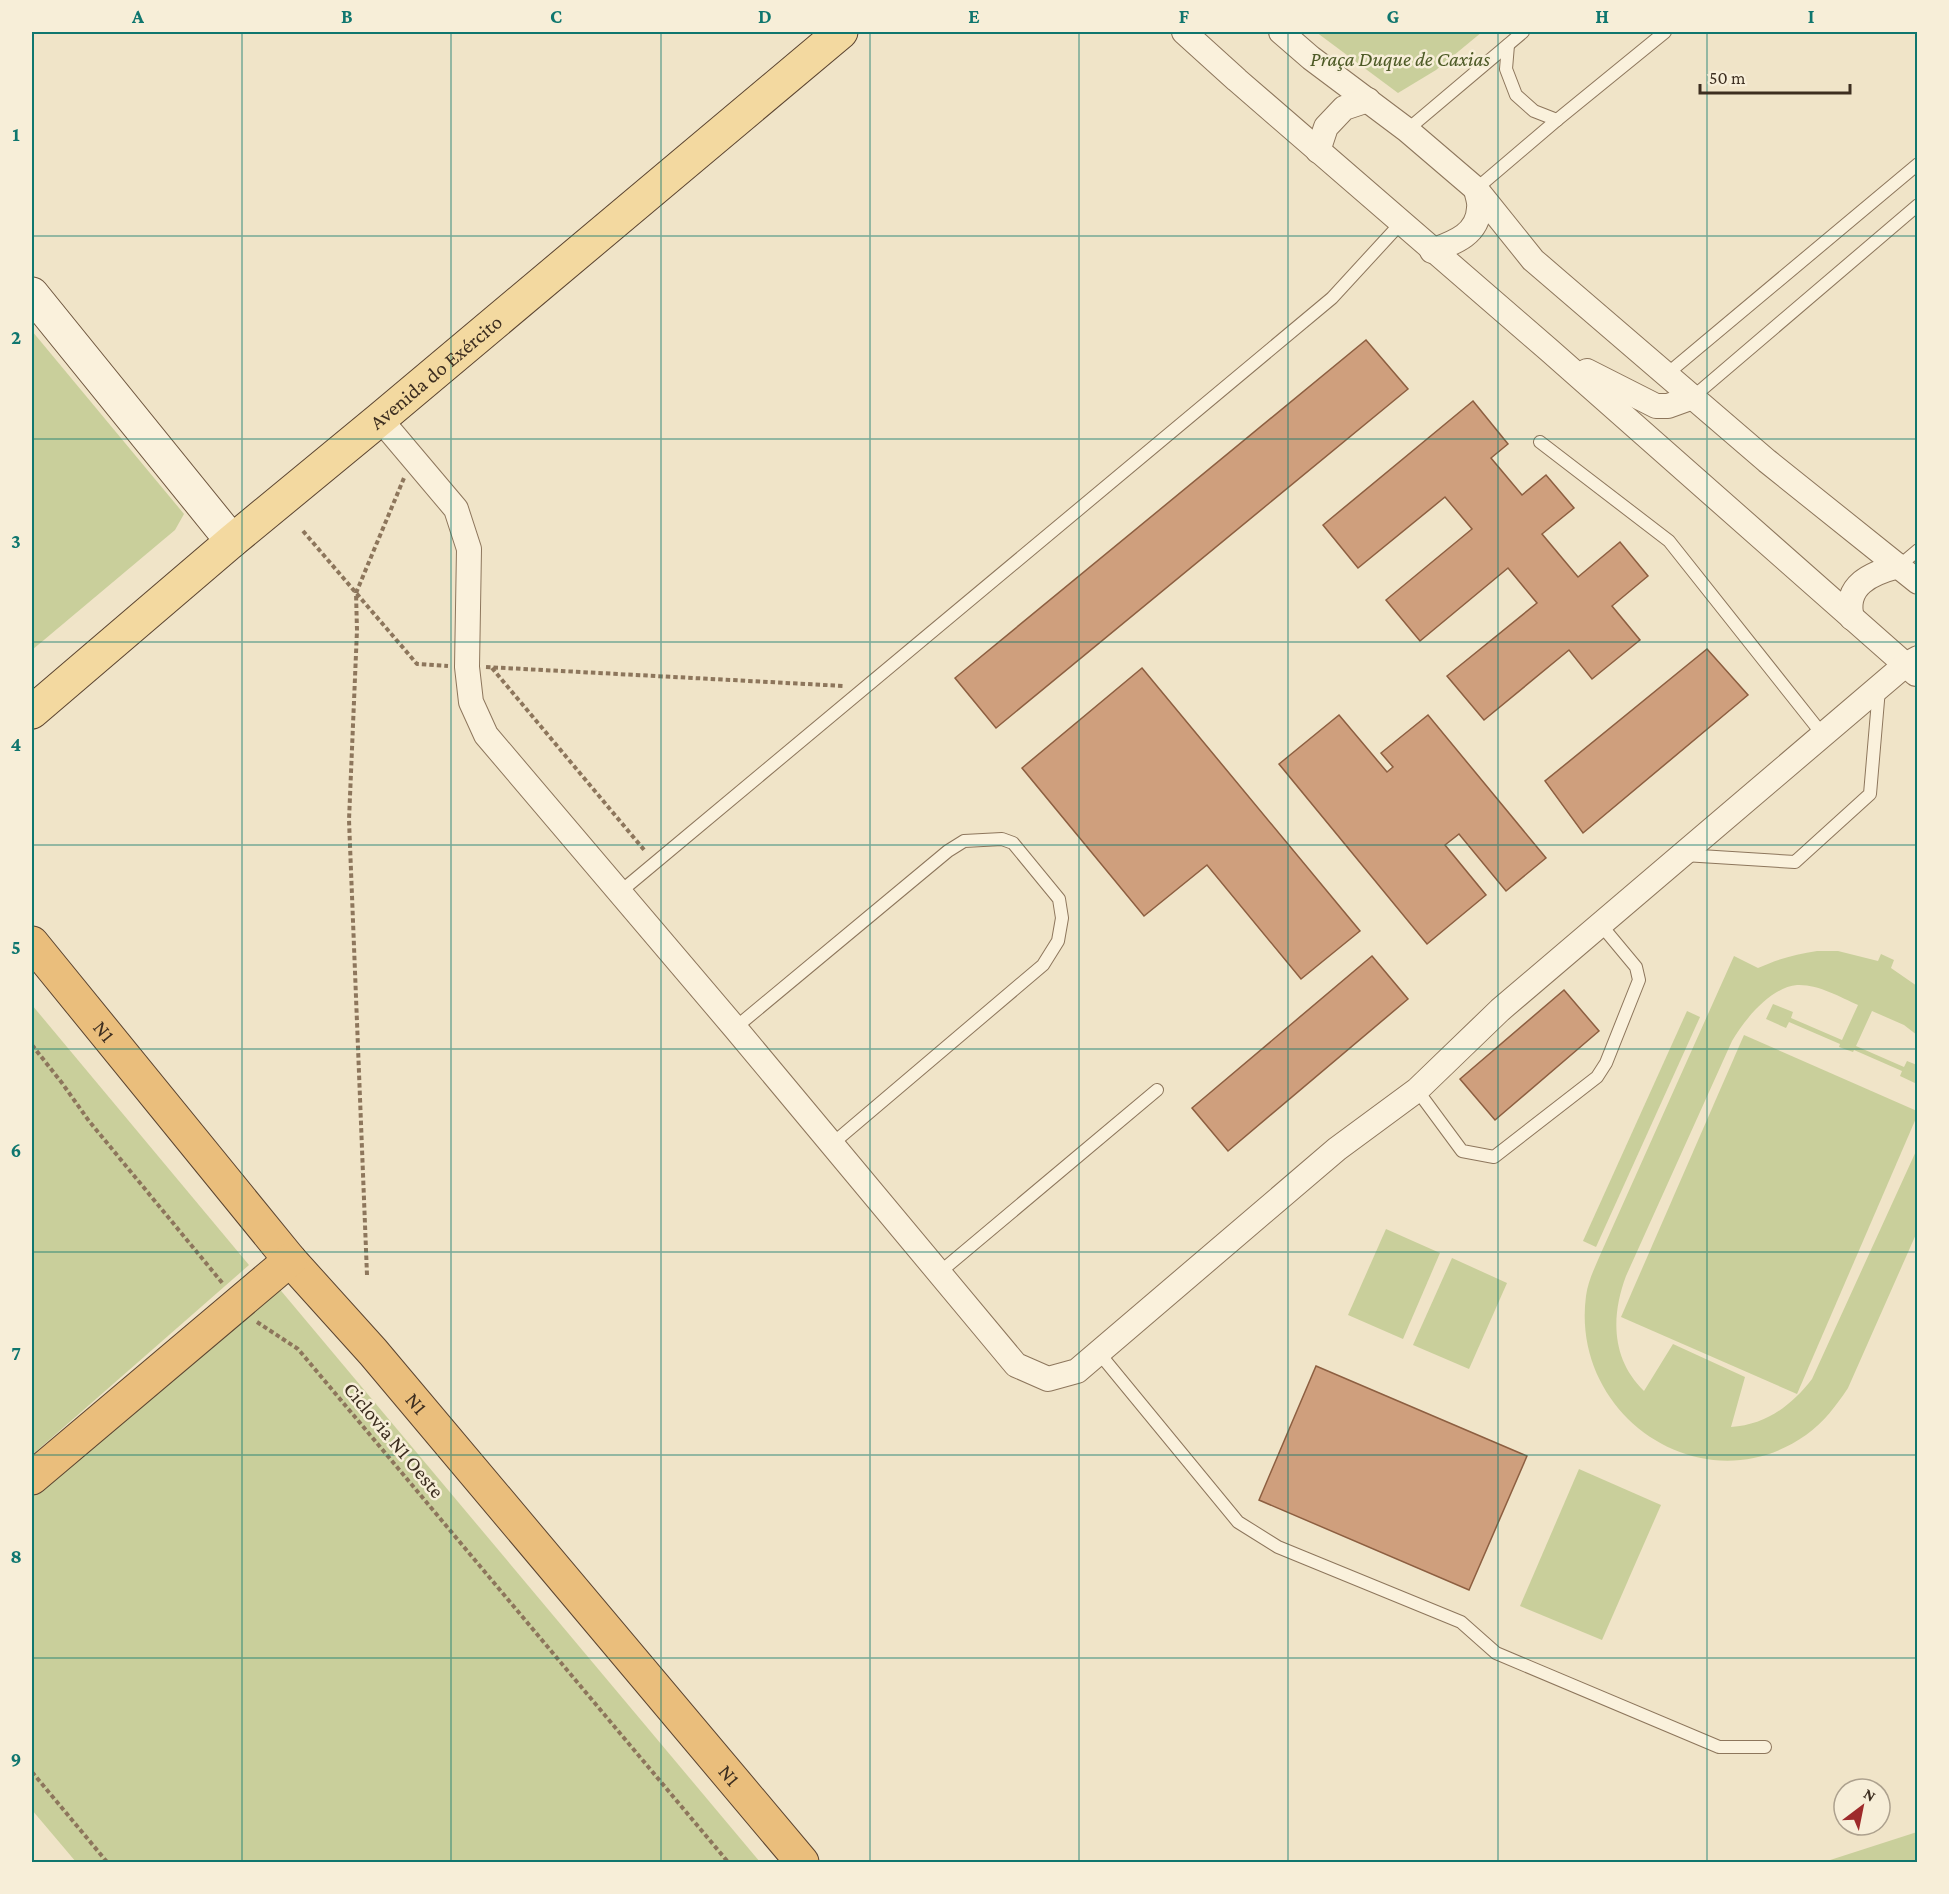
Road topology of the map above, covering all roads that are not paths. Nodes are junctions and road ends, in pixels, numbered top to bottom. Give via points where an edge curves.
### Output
1 (841, 32) edge
2 (1184, 32) edge
3 (1281, 32) edge
4 (1523, 32) edge
5 (1665, 32) edge
6 (1508, 45) junction
7 (1368, 100) junction
8 (1557, 120) junction
9 (1407, 130) junction
10 (1318, 151) junction
11 (1917, 164) edge
12 (1476, 189) junction
13 (1917, 205) edge
14 (1401, 223) junction
15 (1432, 251) junction
16 (32, 294) edge
17 (1549, 350) junction
18 (1667, 374) junction
19 (1693, 397) junction
20 (380, 419) junction
21 (1540, 442) dead end
22 (232, 541) junction
23 (1917, 550) edge
24 (1899, 566) junction
25 (1917, 582) edge
26 (1852, 618) junction
27 (1913, 666) edge
28 (1879, 687) junction
29 (32, 712) edge
30 (1823, 735) junction
31 (1683, 855) junction
32 (620, 892) junction
33 (1601, 925) junction
34 (32, 943) edge
35 (735, 1028) junction
36 (1157, 1090) dead end
37 (1417, 1090) junction
38 (832, 1144) junction
39 (290, 1260) junction
40 (940, 1272) junction
41 (1099, 1353) junction
42 (32, 1478) edge
43 (1765, 1747) dead end
44 (802, 1863) edge

1 - 20 main road, Avenida do Exército
2 - 10 street
3 - 7 street
4 - 6 lane
5 - 8 lane
6 - 8 lane via 1506,69 1516,95 1534,111
6 - 9 lane
7 - 9 street
7 - 10 street via 1344,108 1326,127
8 - 12 lane
9 - 12 street
10 - 14 street
11 - 18 lane
12 - 15 street via 1479,208 1468,234
12 - 18 street via 1533,260
13 - 19 lane
14 - 15 street
14 - 32 lane via 1332,298
15 - 17 street
16 - 22 main road
17 - 19 street via 1656,406
17 - 26 street
18 - 19 street
19 - 24 street
20 - 22 main road, Avenida do Exército
20 - 32 street via 456,509 469,549 467,667 471,702 486,735
21 - 30 lane via 1669,541
22 - 29 main road, Avenida do Exército
23 - 24 lane
24 - 25 street
24 - 26 street via 1882,570 1857,587 1851,597
26 - 27 street
27 - 28 street
28 - 30 street
28 - 31 lane via 1870,794 1795,862
30 - 31 street
31 - 33 street
32 - 35 street
33 - 37 street via 1500,1010
33 - 37 lane via 1636,967 1639,980 1597,1077 1494,1158 1462,1151
34 - 39 highway, N1
35 - 38 street
35 - 38 lane via 948,851 964,841 1002,839 1013,843 1059,899 1062,918 1058,941 1043,965
36 - 40 lane
37 - 41 street via 1337,1149
38 - 40 street
39 - 42 highway
39 - 44 highway, N1 via 373,1352
40 - 41 street via 1016,1365 1048,1379 1077,1371
41 - 43 lane via 1238,1522 1278,1547 1461,1622 1496,1653 1719,1747

